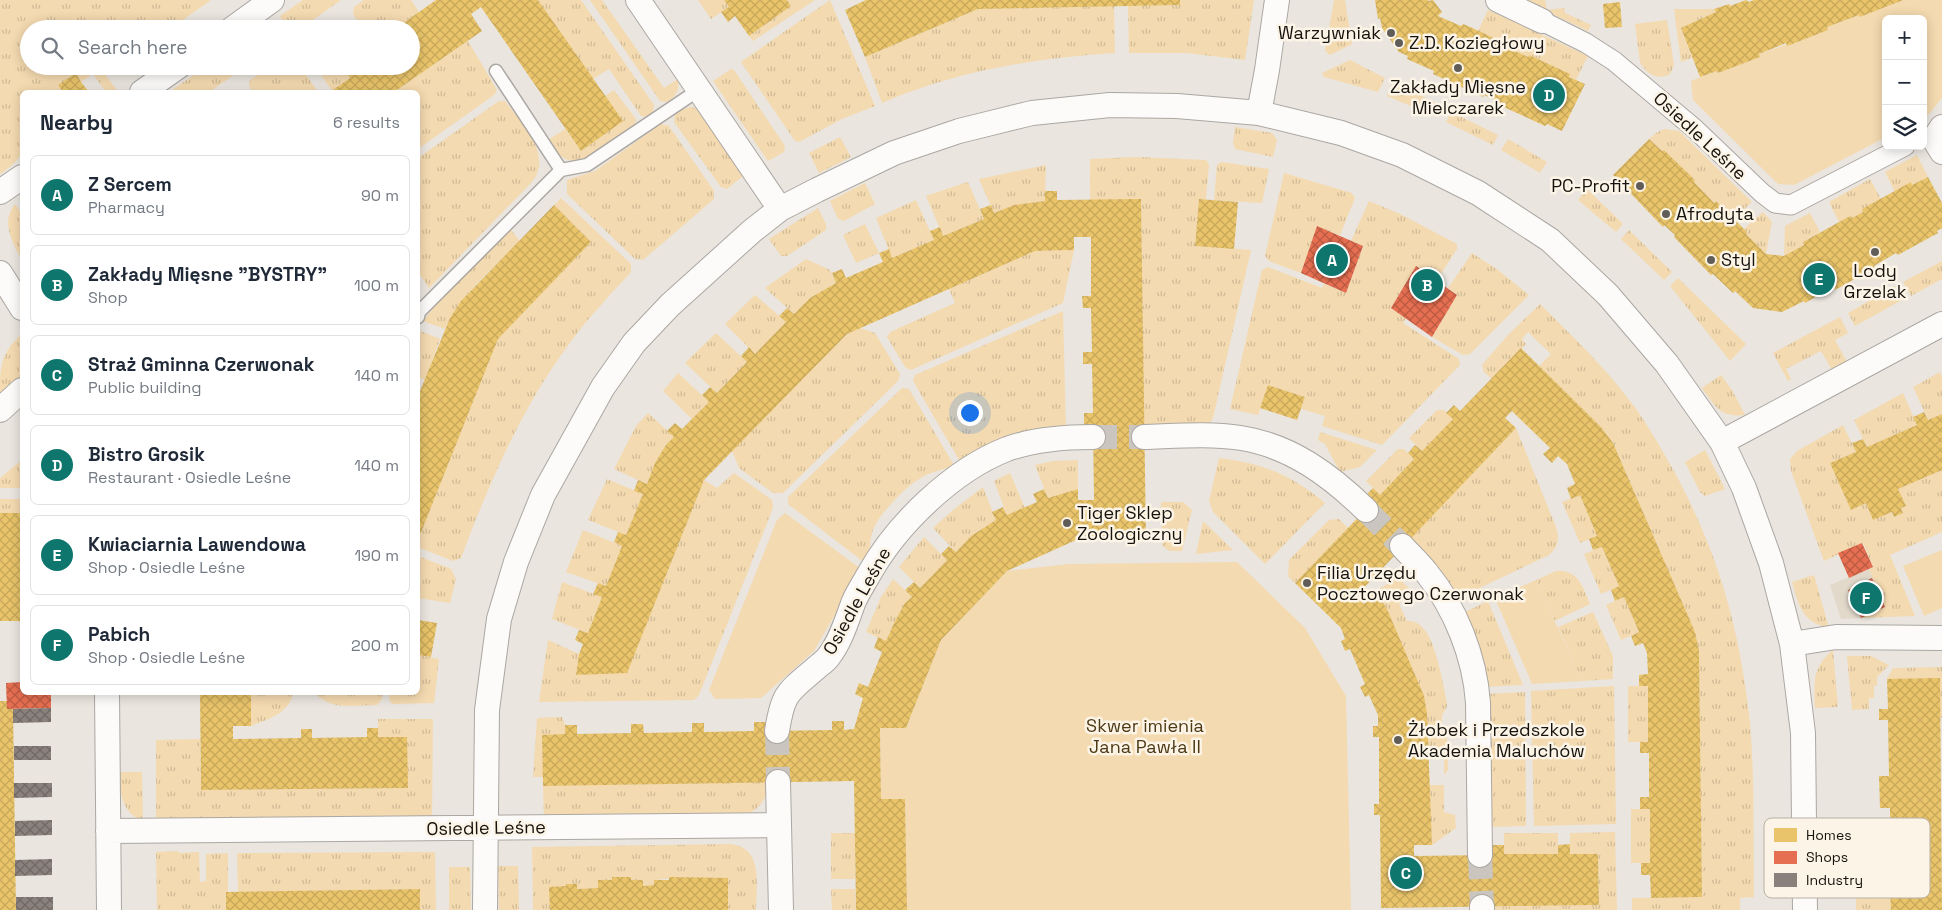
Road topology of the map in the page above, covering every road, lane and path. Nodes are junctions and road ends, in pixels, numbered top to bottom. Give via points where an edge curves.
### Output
1 (272, 0) edge
2 (638, 0) edge
3 (1278, 0) edge
4 (1498, 0) edge
5 (244, 20) edge
6 (1542, 22) joint
7 (496, 71) dead end
8 (166, 75) edge
9 (700, 89) junction
10 (145, 90) edge
11 (1259, 113) junction
12 (1897, 150) edge
13 (561, 170) junction
14 (20, 178) edge
15 (0, 192) edge
16 (780, 208) junction
17 (0, 273) edge
18 (20, 305) edge
19 (420, 311) edge
20 (1942, 324) edge
21 (20, 392) edge
22 (0, 410) edge
23 (1093, 437) tunnel mouth
24 (1144, 437) tunnel mouth
25 (1722, 442) junction
26 (1366, 510) tunnel mouth
27 (1402, 546) tunnel mouth
28 (1942, 638) edge
29 (1792, 644) junction
30 (107, 695) edge
31 (777, 731) tunnel mouth
32 (778, 782) tunnel mouth
33 (1804, 818) edge
34 (779, 825) junction
35 (484, 828) junction
36 (108, 831) junction
37 (1480, 855) tunnel mouth
38 (109, 910) edge
39 (485, 910) edge
40 (781, 910) edge

1 - 5 street
2 - 9 street
3 - 11 street
4 - 6 street, Osiedle Leśne
6 - 12 street, Osiedle Leśne via 1614,60 1775,203 1791,205
7 - 13 lane
8 - 10 street
9 - 13 lane via 587,165
9 - 16 street
11 - 16 street via 1177,106 1110,105 1032,113 959,131 894,153
11 - 25 street via 1341,132 1402,155 1478,193 1550,240 1608,295 1667,364
13 - 19 lane
14 - 15 street
16 - 35 street via 670,305 634,343 603,387 543,495 516,562 499,619 486,710
17 - 18 street
20 - 25 street
21 - 22 street
23 - 31 street, Osiedle Leśne via 1038,440 1007,450 963,474 936,494 888,544 855,600 829,657 788,693 781,706
24 - 26 street via 1214,436 1267,444 1320,470
25 - 29 street via 1744,488 1771,563
27 - 37 street via 1427,572 1450,609 1466,645 1478,703
28 - 29 street via 1836,637
29 - 33 street via 1803,733
30 - 36 street
32 - 34 street
34 - 35 street, Osiedle Leśne
34 - 40 street
35 - 36 street, Osiedle Leśne
35 - 39 street
36 - 38 street

